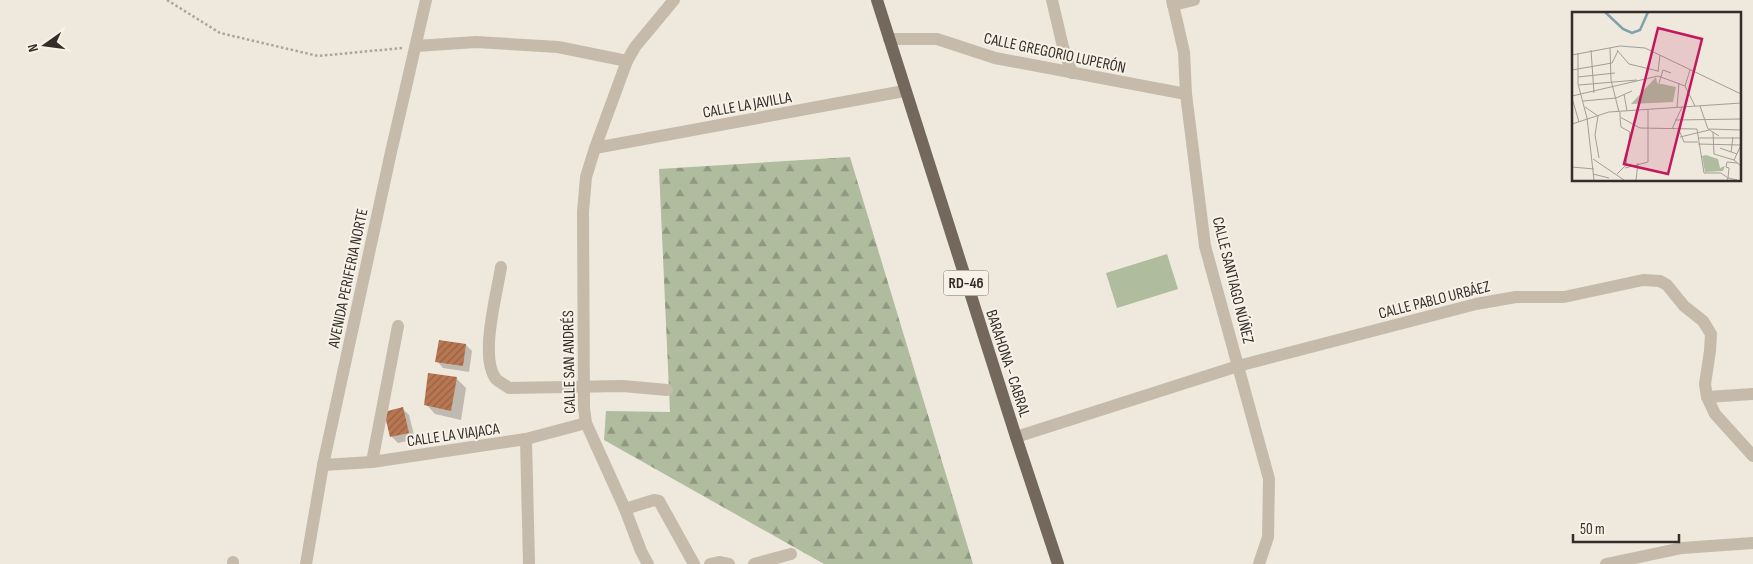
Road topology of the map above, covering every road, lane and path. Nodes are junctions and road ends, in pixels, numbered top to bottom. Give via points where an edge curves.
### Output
1 (167, 0) edge
2 (426, 0) edge
3 (674, 0) edge
4 (877, 0) edge
5 (1052, 0) edge
6 (1194, 0) edge
7 (1172, 3) edge
8 (889, 38) junction
9 (416, 46) junction
10 (627, 61) junction
11 (1072, 74) junction
12 (904, 91) junction
13 (1186, 94) junction
14 (595, 148) junction
15 (501, 267) dead end
16 (398, 326) dead end
17 (1238, 366) junction
18 (583, 386) junction
19 (667, 390) dead end
20 (1753, 394) edge
21 (1707, 396) junction
22 (586, 423) junction
23 (1016, 437) junction
24 (526, 439) junction
25 (1753, 456) edge
26 (372, 462) junction
27 (323, 465) junction
28 (625, 509) junction
29 (1753, 543) edge
30 (791, 554) dead end
31 (306, 564) edge
32 (529, 564) edge
33 (648, 564) edge
34 (694, 564) edge
35 (710, 564) edge
36 (729, 564) edge
37 (754, 564) edge
38 (1058, 564) edge
39 (1258, 564) edge
40 (1606, 564) edge

1 - 9 path via 220,33 318,56
2 - 9 street, AVENIDA PERIFERIA NORTE
3 - 10 street, CALLE SAN ANDRÉS
4 - 8 main road, BARAHONA - CABRAL / RD-46
5 - 11 street
6 - 7 street
7 - 13 street, CALLE SANTIAGO NÚÑEZ via 1184,52
8 - 11 street, CALLE GREGORIO LUPERÓN via 938,39 995,58
8 - 12 main road, BARAHONA - CABRAL / RD-46
9 - 10 street via 476,42 558,47
9 - 27 street, AVENIDA PERIFERIA NORTE
10 - 14 street, CALLE SAN ANDRÉS
11 - 13 street, CALLE GREGORIO LUPERÓN
12 - 14 street, CALLE LA JAVILLA
12 - 23 main road, BARAHONA - CABRAL / RD-46
13 - 17 street, CALLE SANTIAGO NÚÑEZ via 1205,246
14 - 18 street, CALLE SAN ANDRÉS via 586,177 583,212
15 - 18 street via 488,348 490,366 497,379 509,388
16 - 26 street
17 - 21 street, CALLE PABLO URBÁEZ via 1476,304 1516,297 1564,296 1642,280 1660,281 1668,285 1684,306 1703,321 1711,334 1705,384
17 - 23 street, CALLE PABLO URBÁEZ
17 - 39 street, CALLE SANTIAGO NÚÑEZ via 1269,480 1268,537
18 - 19 street
18 - 22 street, CALLE SAN ANDRÉS
20 - 21 street
21 - 25 street, CALLE PABLO URBÁEZ via 1714,414
22 - 24 street, CALLE LA VIAJACA
22 - 28 street, CALLE SAN ANDRÉS
23 - 38 main road, BARAHONA - CABRAL / RD-46
24 - 26 street, CALLE LA VIAJACA
24 - 32 street
26 - 27 street, CALLE LA VIAJACA
27 - 31 street, AVENIDA PERIFERIA NORTE
28 - 33 street, CALLE SAN ANDRÉS
28 - 34 street via 659,501
29 - 40 street via 1682,548
30 - 37 street
35 - 36 street

